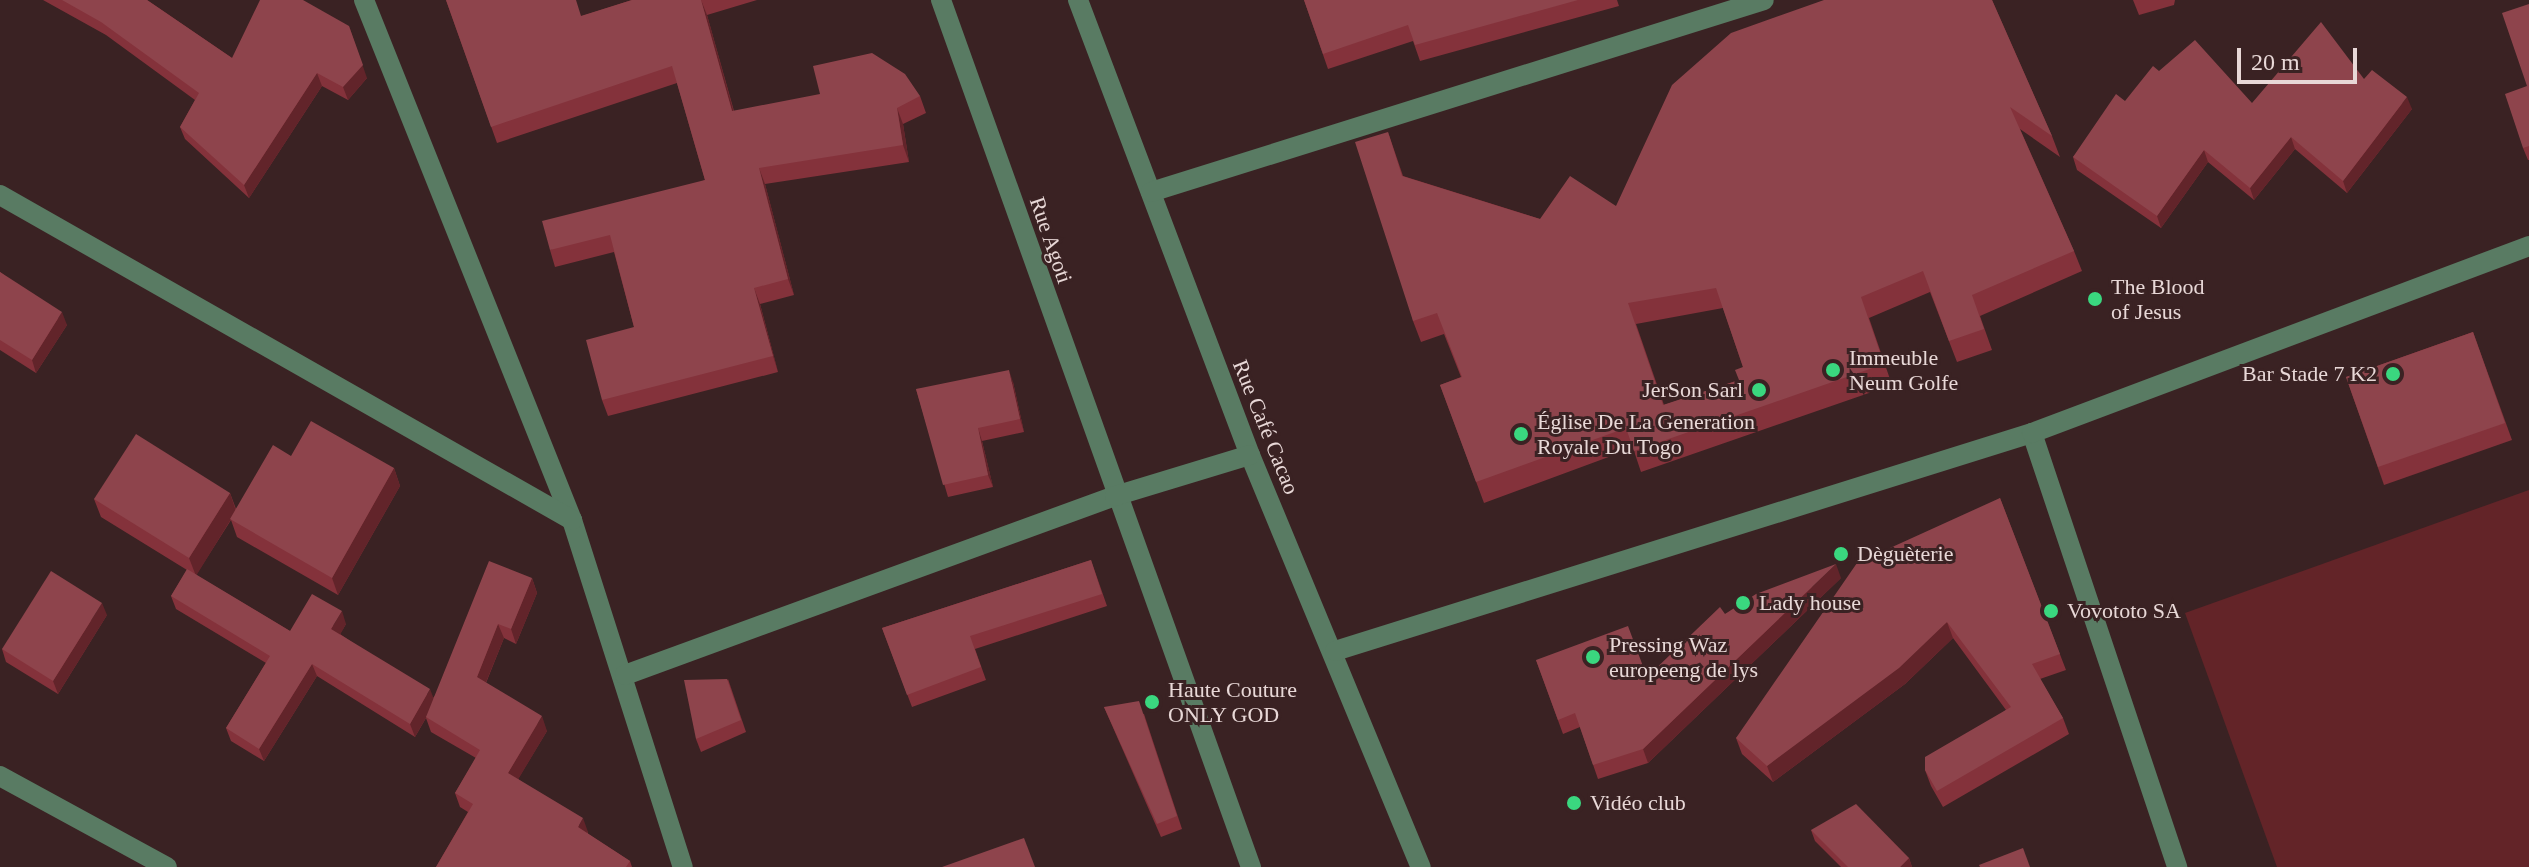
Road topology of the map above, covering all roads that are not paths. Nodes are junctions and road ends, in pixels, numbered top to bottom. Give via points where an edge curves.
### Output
1 (364, 0) edge
2 (941, 0) edge
3 (1078, 0) edge
4 (1764, 0) edge
5 (1151, 192) junction
6 (0, 195) edge
7 (2529, 246) edge
8 (2032, 433) junction
9 (1250, 455) junction
10 (1115, 496) junction
11 (572, 520) junction
12 (1335, 651) junction
13 (625, 675) junction
14 (2, 778) edge
15 (2173, 865) edge
16 (167, 867) edge
17 (683, 867) edge
18 (1251, 867) edge
19 (1421, 867) edge

1 - 11 street
2 - 10 street, Rue Agoti
3 - 5 street, Rue Café Cacao
4 - 5 street
5 - 9 street, Rue Café Cacao
6 - 11 street
7 - 8 street
8 - 12 street
8 - 15 street
9 - 10 street
9 - 12 street, Rue Café Cacao
10 - 13 street
10 - 18 street, Rue Agoti
11 - 13 street
12 - 19 street, Rue Café Cacao
13 - 17 street
14 - 16 street

